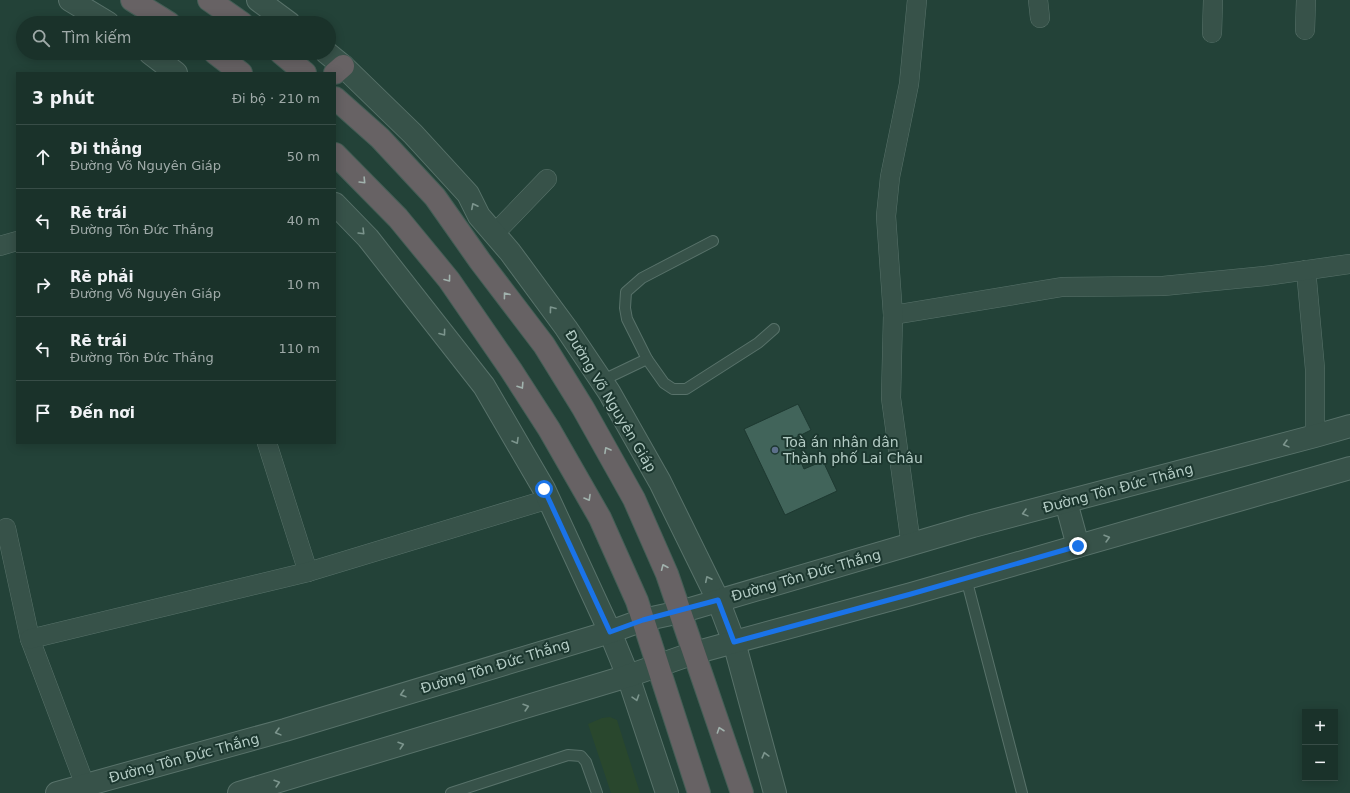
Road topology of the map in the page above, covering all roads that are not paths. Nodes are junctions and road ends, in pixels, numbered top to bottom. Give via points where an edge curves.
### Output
1 (70, 0) edge
2 (132, 0) edge
3 (210, 0) edge
4 (258, 0) edge
5 (917, 0) edge
6 (1213, 0) edge
7 (1306, 0) edge
8 (96, 16) edge
9 (158, 16) edge
10 (232, 16) edge
11 (280, 16) edge
12 (1305, 30) dead end
13 (1212, 33) dead end
14 (159, 60) edge
15 (224, 60) edge
16 (289, 60) edge
17 (335, 64) edge
18 (175, 72) edge
19 (240, 72) edge
20 (304, 72) edge
21 (336, 99) edge
22 (336, 155) edge
23 (547, 179) dead end
24 (336, 205) edge
25 (494, 234) junction
26 (16, 241) edge
27 (713, 241) dead end
28 (0, 246) edge
29 (1350, 264) edge
30 (1306, 270) junction
31 (893, 315) junction
32 (774, 329) dead end
33 (647, 359) junction
34 (601, 381) junction
35 (1350, 426) edge
36 (1316, 436) junction
37 (267, 444) edge
38 (1350, 468) edge
39 (549, 499) junction
40 (1066, 502) junction
41 (6, 528) dead end
42 (911, 545) junction
43 (1078, 546) junction
44 (308, 572) junction
45 (966, 578) junction
46 (718, 600) junction
47 (680, 612) junction
48 (643, 620) junction
49 (610, 632) junction
50 (30, 639) junction
51 (734, 642) junction
52 (694, 653) junction
53 (658, 666) junction
54 (628, 676) junction
55 (85, 789) edge
56 (57, 793) edge
57 (239, 793) edge
58 (451, 793) edge
59 (596, 793) edge
60 (667, 793) edge
61 (699, 793) edge
62 (742, 793) edge
63 (775, 793) edge
64 (1022, 793) edge

1 - 8 street
2 - 9 highway
3 - 10 highway
4 - 11 street
5 - 31 street via 910,84 890,177 886,216
6 - 13 street
7 - 12 street
14 - 18 street
15 - 19 highway
16 - 20 highway
25 -> 17 street, Đường Võ Nguyên Giáp via 479,216 468,194 413,134
47 -> 21 highway, Đường Võ Nguyên Giáp via 667,574 634,499 544,345 435,197 380,138
22 -> 48 highway via 398,218 448,280 549,429 600,518
23 - 25 street
24 -> 39 street via 368,238 484,386
34 -> 25 street, Đường Võ Nguyên Giáp via 566,328
26 - 28 street
27 - 33 lane via 642,278 626,292 625,308 628,319
29 - 30 street
30 - 31 street via 1163,286 1062,287
30 - 36 street via 1315,369
31 - 42 street via 891,398
32 - 33 lane via 758,343 686,389 673,389 664,383
33 - 34 lane
46 -> 34 street, Đường Võ Nguyên Giáp via 660,482
35 - 36 street, Đường Tôn Đức Thắng
36 -> 40 street, Đường Tôn Đức Thắng
37 - 44 street
43 -> 38 street
39 - 44 street
39 - 49 street
40 -> 42 street, Đường Tôn Đức Thắng
40 - 43 street
41 - 50 street
42 - 46 street, Đường Tôn Đức Thắng
43 - 45 street
44 - 50 street
45 - 51 street
45 - 64 lane
46 - 47 street, Đường Tôn Đức Thắng
46 - 51 street, Đường Võ Nguyên Giáp
47 - 48 street, Đường Tôn Đức Thắng
47 - 52 highway, Đường Võ Nguyên Giáp
48 - 49 street, Đường Tôn Đức Thắng
48 - 53 highway
49 - 54 street
49 -> 55 street, Đường Tôn Đức Thắng
50 - 55 street
51 - 52 street
63 -> 51 street, Đường Võ Nguyên Giáp
52 - 53 street
62 -> 52 highway, Đường Võ Nguyên Giáp
53 - 54 street
53 - 61 highway
57 -> 54 street
54 -> 60 street
55 - 56 street, Đường Tôn Đức Thắng
58 - 59 lane via 568,755 581,756 586,762

